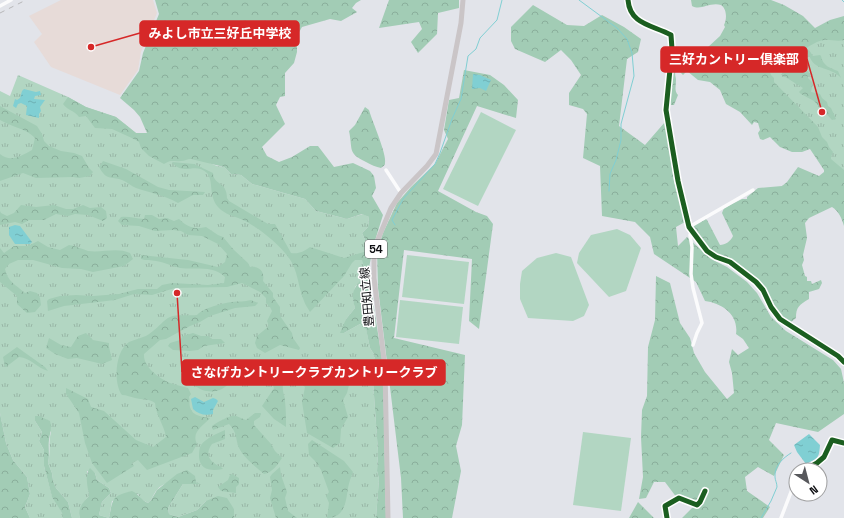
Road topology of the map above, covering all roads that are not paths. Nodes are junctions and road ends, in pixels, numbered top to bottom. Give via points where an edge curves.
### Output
1 (11, 0) edge
2 (463, 0) edge
3 (628, 0) edge
4 (0, 6) edge
5 (386, 170) dead end
6 (753, 190) dead end
7 (401, 193) junction
8 (689, 228) junction
9 (692, 232) junction
10 (693, 345) dead end
11 (844, 362) edge
12 (844, 443) edge
13 (818, 462) edge
14 (705, 491) dead end
15 (788, 499) edge
16 (388, 518) edge
17 (667, 518) edge
18 (781, 518) edge

1 - 4 street
2 - 7 main road, 豊田知立線 / 54 via 461,23 436,154
3 - 8 street via 630,13 637,20 671,35 666,110
5 - 7 street
6 - 8 street
7 - 16 main road, 豊田知立線 / 54 via 391,208 376,244 374,265 386,368
8 - 9 street
9 - 10 street via 691,274 702,323
9 - 11 street via 707,252 730,262 756,282 780,319
12 - 13 street via 832,440 824,458
14 - 17 street via 697,504 681,498 665,506
15 - 18 street

